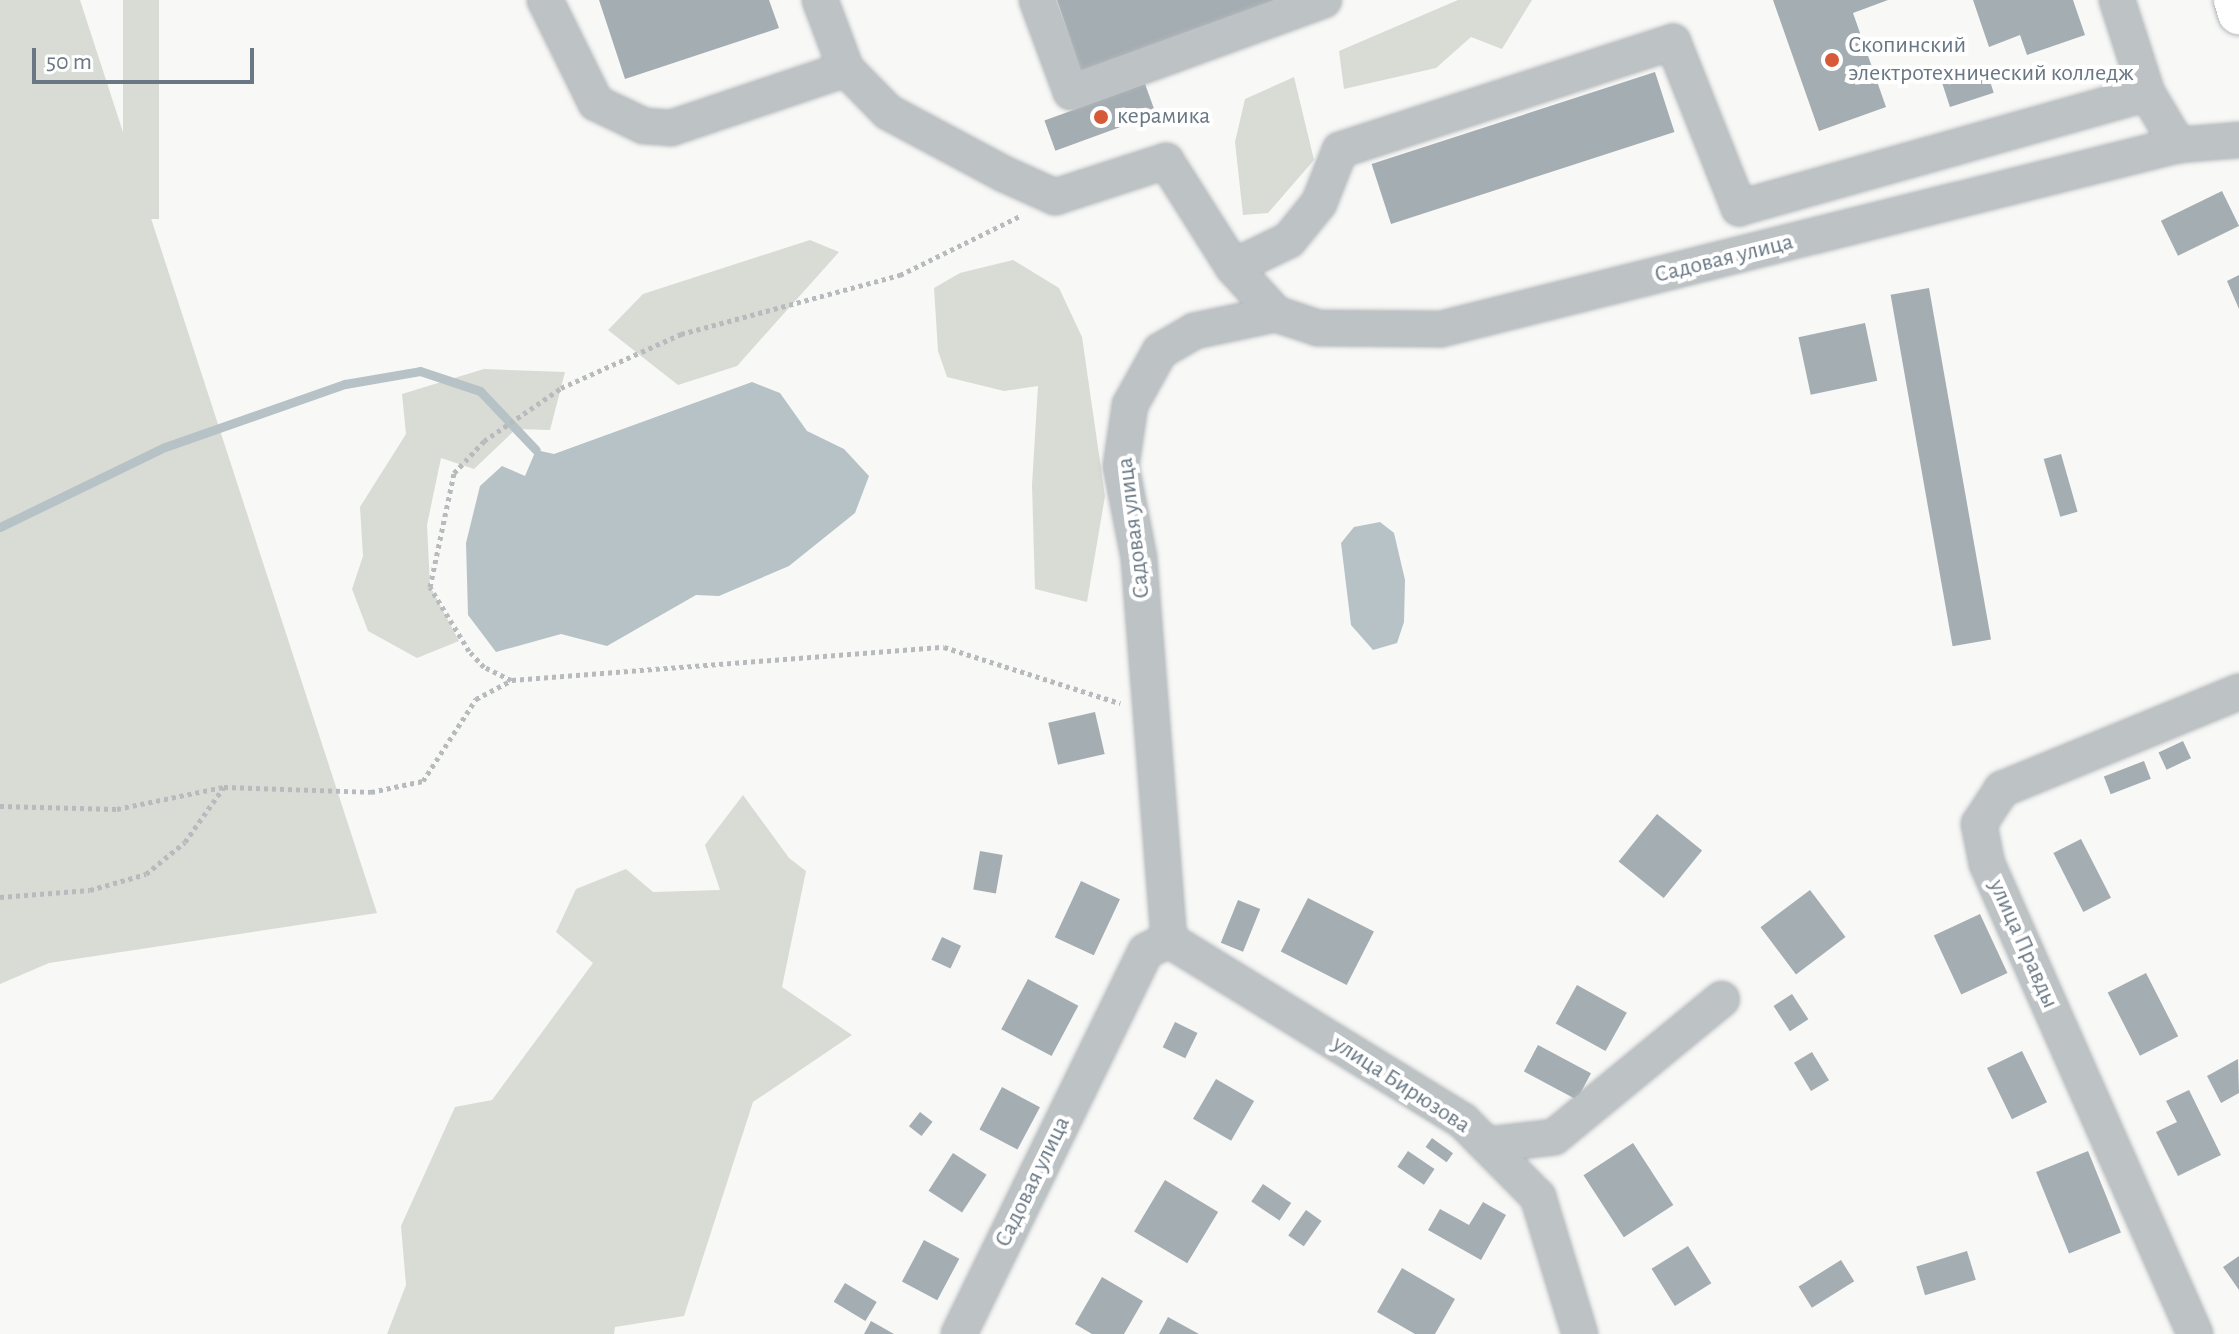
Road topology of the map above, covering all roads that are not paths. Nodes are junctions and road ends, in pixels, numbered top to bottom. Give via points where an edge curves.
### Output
1 (545, 0) edge
2 (820, 0) edge
3 (1037, 0) edge
4 (1324, 0) edge
5 (2117, 0) edge
6 (2235, 0) edge
7 (2239, 13) edge
8 (846, 69) junction
9 (2147, 93) junction
10 (2239, 140) edge
11 (2178, 145) junction
12 (1233, 267) junction
13 (1276, 314) junction
14 (2239, 692) edge
15 (1169, 940) junction
16 (1722, 999) dead end
17 (1487, 1145) junction
18 (959, 1334) edge
19 (1580, 1334) edge
20 (2195, 1334) edge

1 - 8 street via 596,103 644,126 671,128
2 - 8 street
3 - 4 street via 1071,92
5 - 9 street
6 - 7 main road
8 - 12 street via 888,112 1055,197 1166,161
9 - 11 street
9 - 12 street via 1739,208 1673,42 1340,150 1319,203 1289,240
10 - 11 street, Садовая улица
11 - 13 street, Садовая улица via 1441,329 1318,328
12 - 13 street
13 - 15 street, Садовая улица via 1194,331 1160,351 1130,405 1121,466 1139,558
14 - 20 street, улица Правды via 2002,789 1979,824 1987,864
15 - 17 street, улица Бирюзова via 1463,1121
15 - 18 street, Садовая улица via 1146,951
16 - 17 street via 1554,1137
17 - 19 street, улица Бирюзова via 1538,1197

